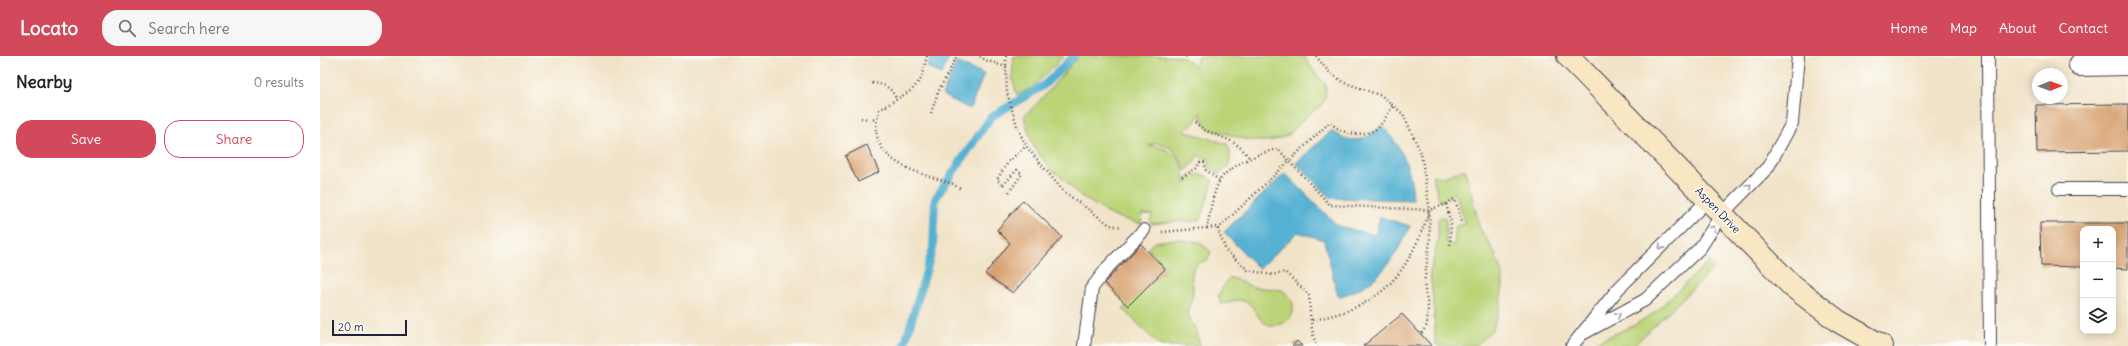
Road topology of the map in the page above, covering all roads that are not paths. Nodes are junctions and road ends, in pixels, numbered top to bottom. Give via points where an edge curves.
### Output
1 (1568, 56) edge
2 (1798, 56) edge
3 (1988, 56) edge
4 (2128, 64) edge
5 (2080, 65) dead end
6 (2059, 189) dead end
7 (2128, 189) edge
8 (1715, 207) junction
9 (1144, 230) road end
10 (1584, 333) junction
11 (1084, 346) edge
12 (1572, 346) edge
13 (1882, 346) edge
14 (1990, 346) edge

1 - 8 street, Aspen Drive
8 -> 2 lane via 1768,167 1792,123
3 - 14 lane
4 - 5 street
6 - 7 lane
8 -> 10 lane via 1618,289
10 -> 8 lane via 1645,300 1700,248
8 - 13 street, Aspen Drive via 1792,286 1838,321
9 - 11 lane via 1108,266 1092,288
10 - 12 lane

